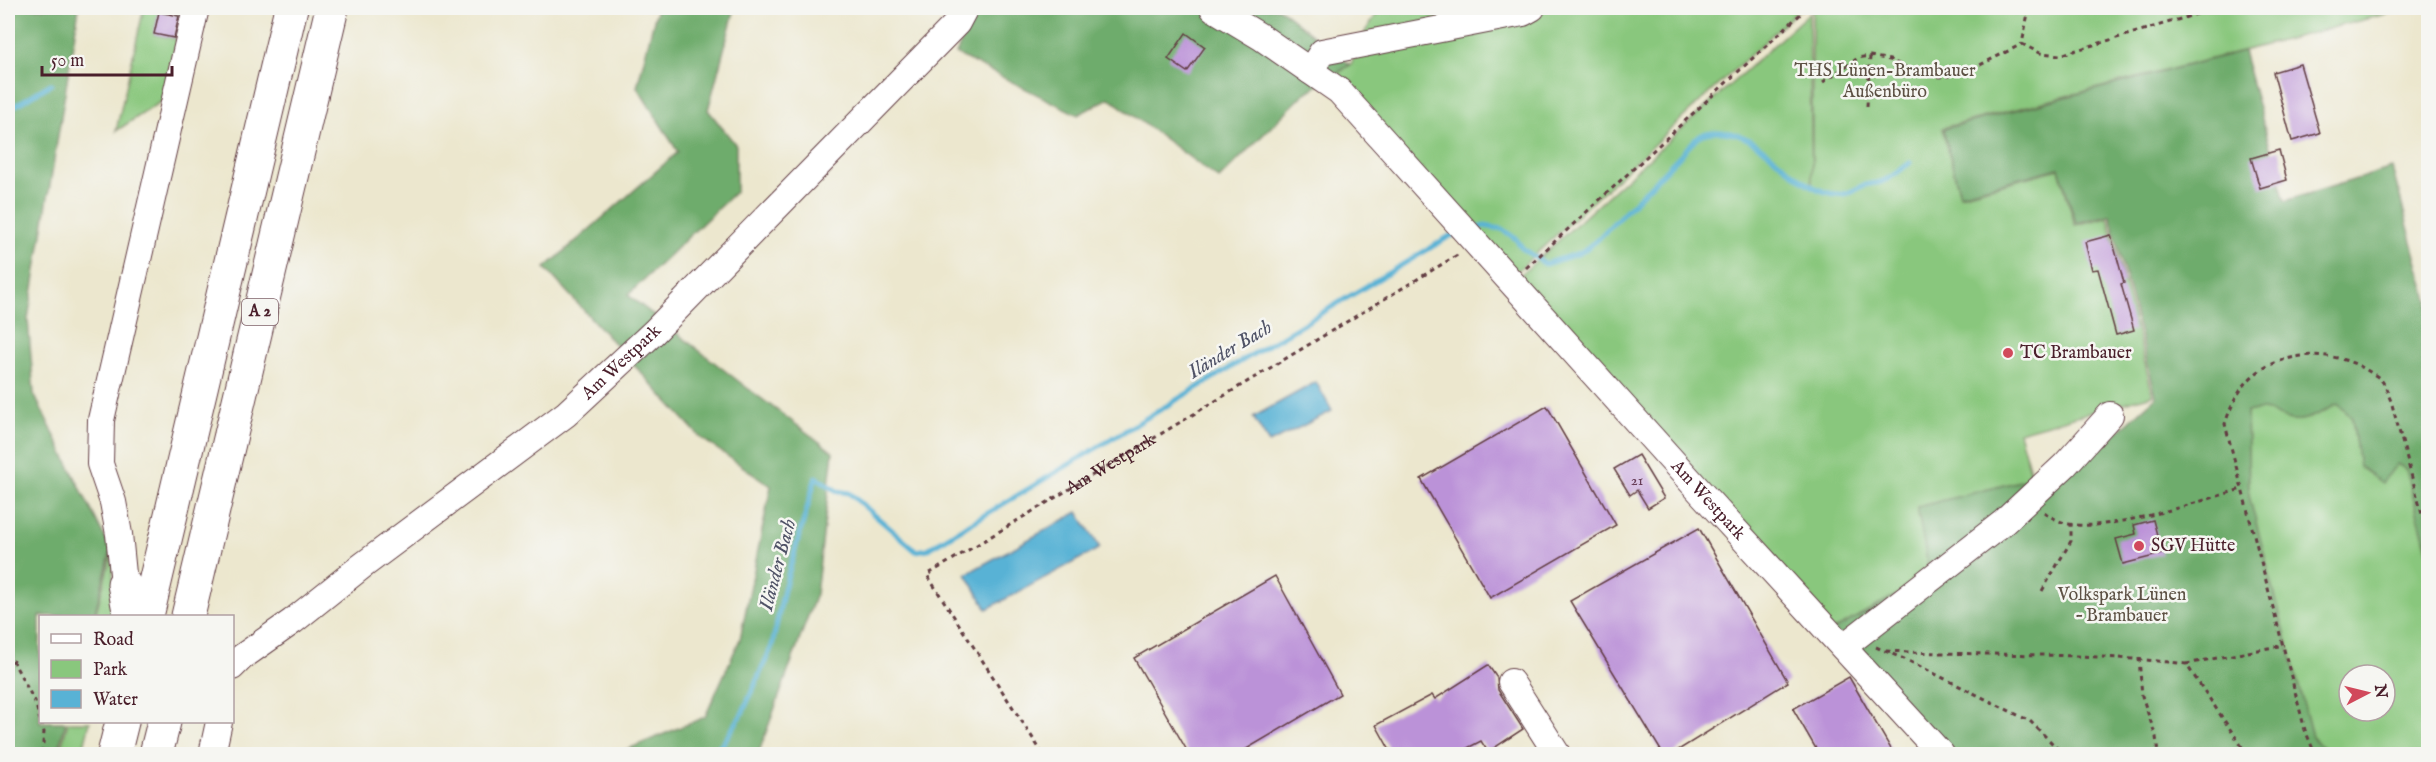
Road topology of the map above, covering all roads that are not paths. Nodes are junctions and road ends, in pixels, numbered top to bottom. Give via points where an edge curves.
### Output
1 (196, 8) edge
2 (291, 8) edge
3 (332, 8) edge
4 (965, 8) edge
5 (1213, 8) edge
6 (1532, 8) edge
7 (1310, 71) junction
8 (2110, 415) dead end
9 (124, 584) joint
10 (130, 615) edge
11 (147, 615) edge
12 (188, 615) edge
13 (1849, 642) junction
14 (234, 665) edge
15 (1511, 682) dead end
16 (122, 723) edge
17 (164, 723) edge
18 (219, 723) edge
19 (114, 754) edge
20 (156, 754) edge
21 (212, 754) edge
22 (1557, 754) edge
23 (1941, 754) edge

1 - 9 lane via 101,420 100,464 120,534
2 - 11 highway, A 2
3 - 12 highway, A 2
4 - 14 lane, Am Westpark via 957,23 654,332 566,414
5 - 7 lane, Am Westpark
6 - 7 lane via 1523,13 1322,52
7 - 13 lane, Am Westpark via 1340,91
8 - 13 lane via 2065,465 2004,522
9 - 10 highway
13 - 23 lane, Am Westpark
15 - 22 lane
16 - 19 highway
17 - 20 highway
18 - 21 lane

